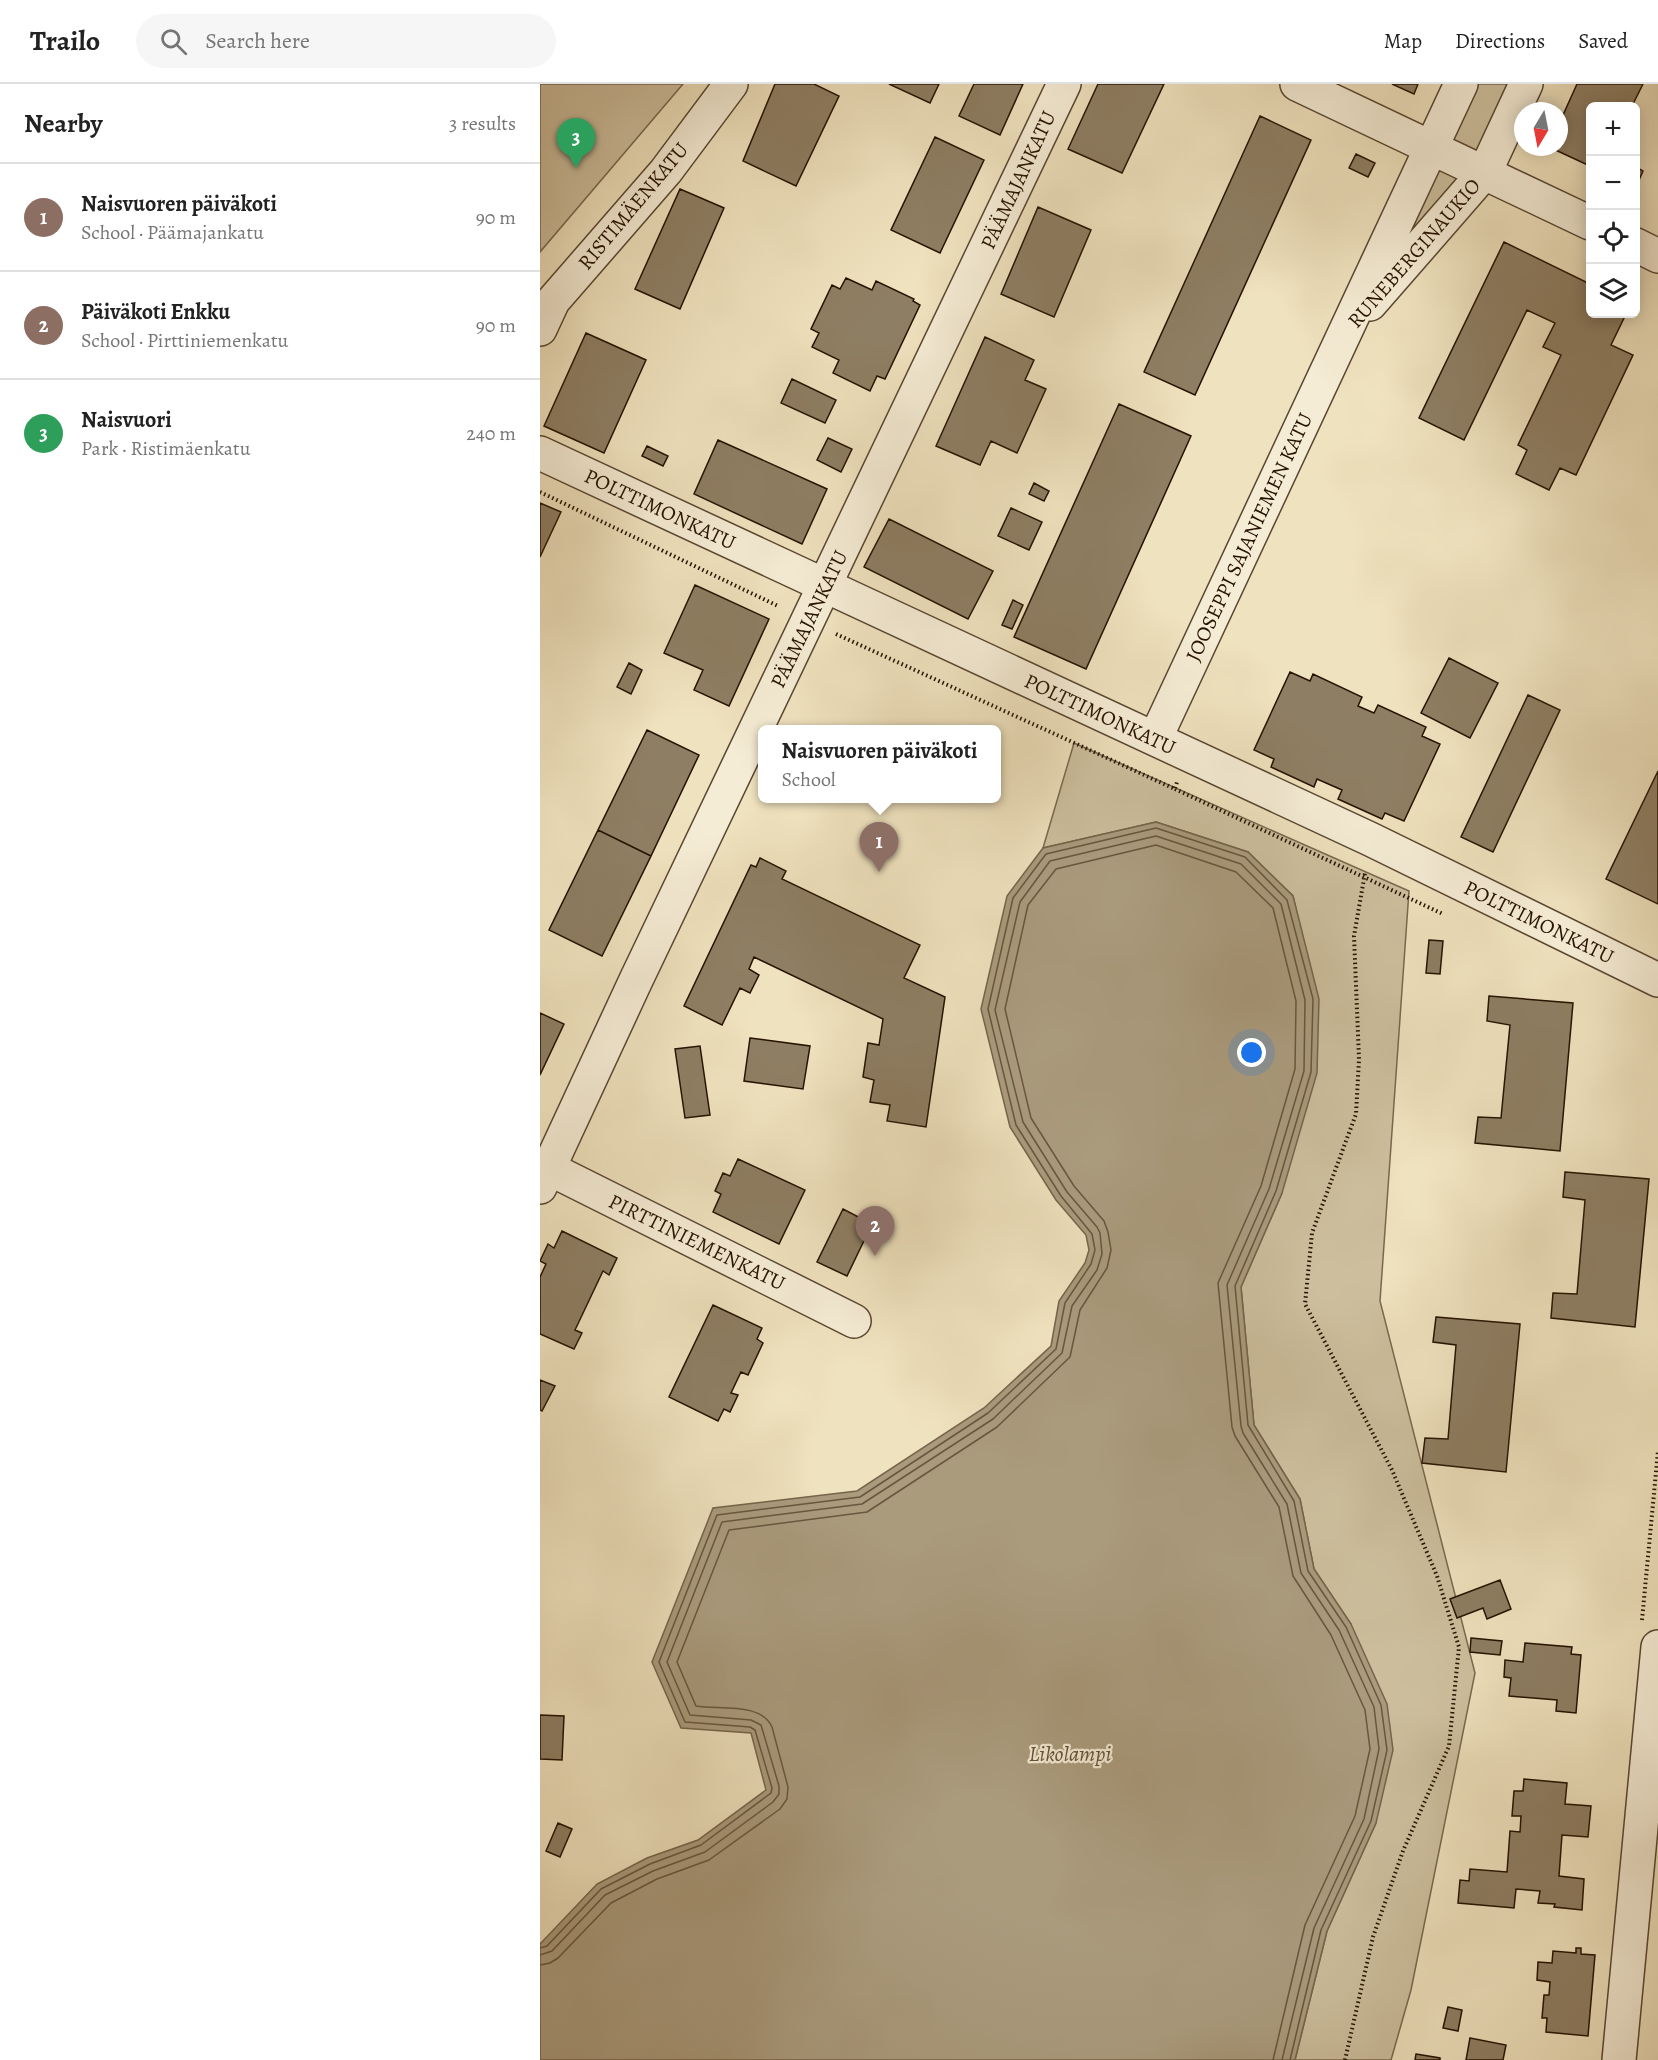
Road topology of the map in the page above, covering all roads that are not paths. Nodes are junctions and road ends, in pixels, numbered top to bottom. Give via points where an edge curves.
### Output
1 (731, 84) edge
2 (1064, 84) edge
3 (1297, 84) edge
4 (1461, 84) edge
5 (1526, 84) edge
6 (1431, 147) junction
7 (1485, 172) junction
8 (1586, 221) edge
9 (1640, 247) edge
10 (1658, 256) edge
11 (540, 329) edge
12 (1344, 334) junction
13 (540, 453) edge
14 (825, 586) junction
15 (758, 725) edge
16 (758, 725) edge
17 (1155, 738) junction
18 (1658, 980) edge
19 (543, 1173) edge
20 (854, 1320) dead end
21 (1658, 1647) edge
22 (1619, 2060) edge

1 - 11 street, RISTIMÄENKATU via 666,171 553,301
2 - 14 street, PÄÄMAJANKATU
3 - 6 street
4 - 6 street, RUNEBERGINAUKIO
5 - 7 street, RUNEBERGINAUKIO
6 - 7 street
6 - 12 street, RUNEBERGINAUKIO
7 - 8 street
7 - 12 street, RUNEBERGINAUKIO
9 - 10 street
12 - 17 street, JOOSEPPI SAJANIEMEN KATU
13 - 14 street, POLTTIMONKATU
14 - 15 street, PÄÄMAJANKATU
14 - 17 street, POLTTIMONKATU
16 - 19 street, PÄÄMAJANKATU
17 - 18 street, POLTTIMONKATU
19 - 20 street, PIRTTINIEMENKATU
21 - 22 street

